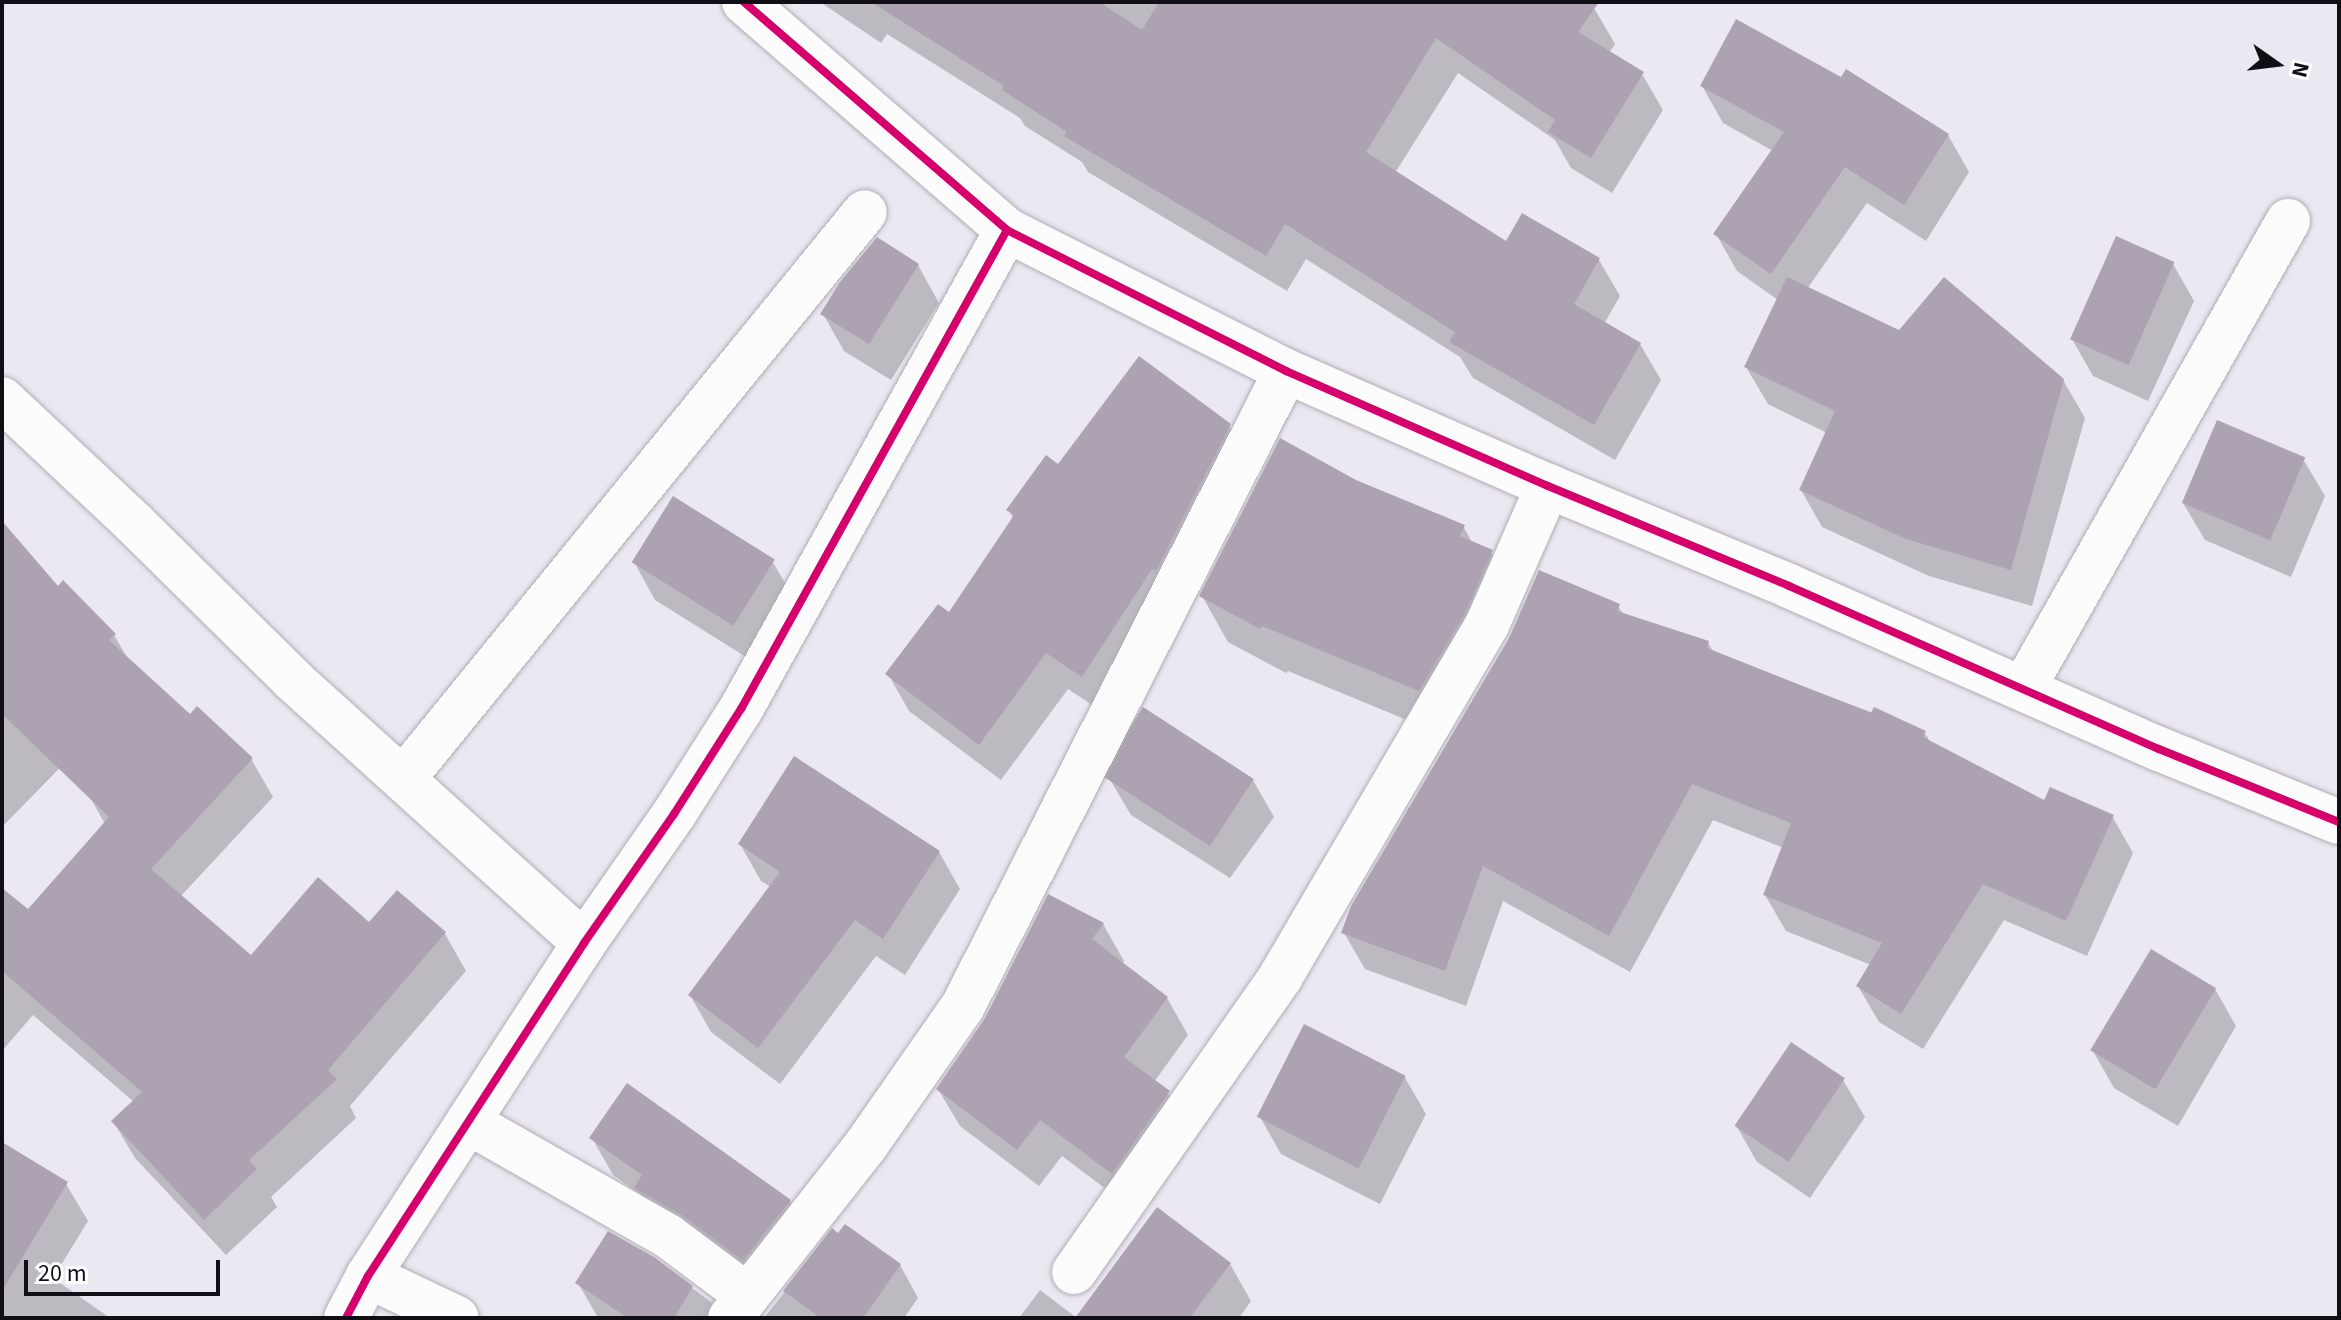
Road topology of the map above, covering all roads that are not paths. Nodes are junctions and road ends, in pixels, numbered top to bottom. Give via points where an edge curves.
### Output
1 (744, 2) edge
2 (865, 212) dead end
3 (2288, 221) dead end
4 (1007, 230) junction
5 (1286, 371) junction
6 (2, 399) edge
7 (1548, 486) junction
8 (2023, 689) junction
9 (403, 779) junction
10 (2339, 822) edge
11 (584, 943) junction
12 (468, 1122) junction
13 (1074, 1272) dead end
14 (368, 1276) junction
15 (739, 1307) edge
16 (346, 1318) edge
17 (457, 1318) edge

1 - 4 street
2 - 9 street
3 - 8 street
4 - 5 street
4 - 11 street via 741,709
5 - 7 street
5 - 15 street via 963,1006 866,1145
6 - 9 street
7 - 8 street
7 - 13 street via 1487,625 1281,976
8 - 10 street
9 - 11 street
11 - 12 street
12 - 14 street
12 - 15 street via 668,1236
14 - 16 street
14 - 17 street

